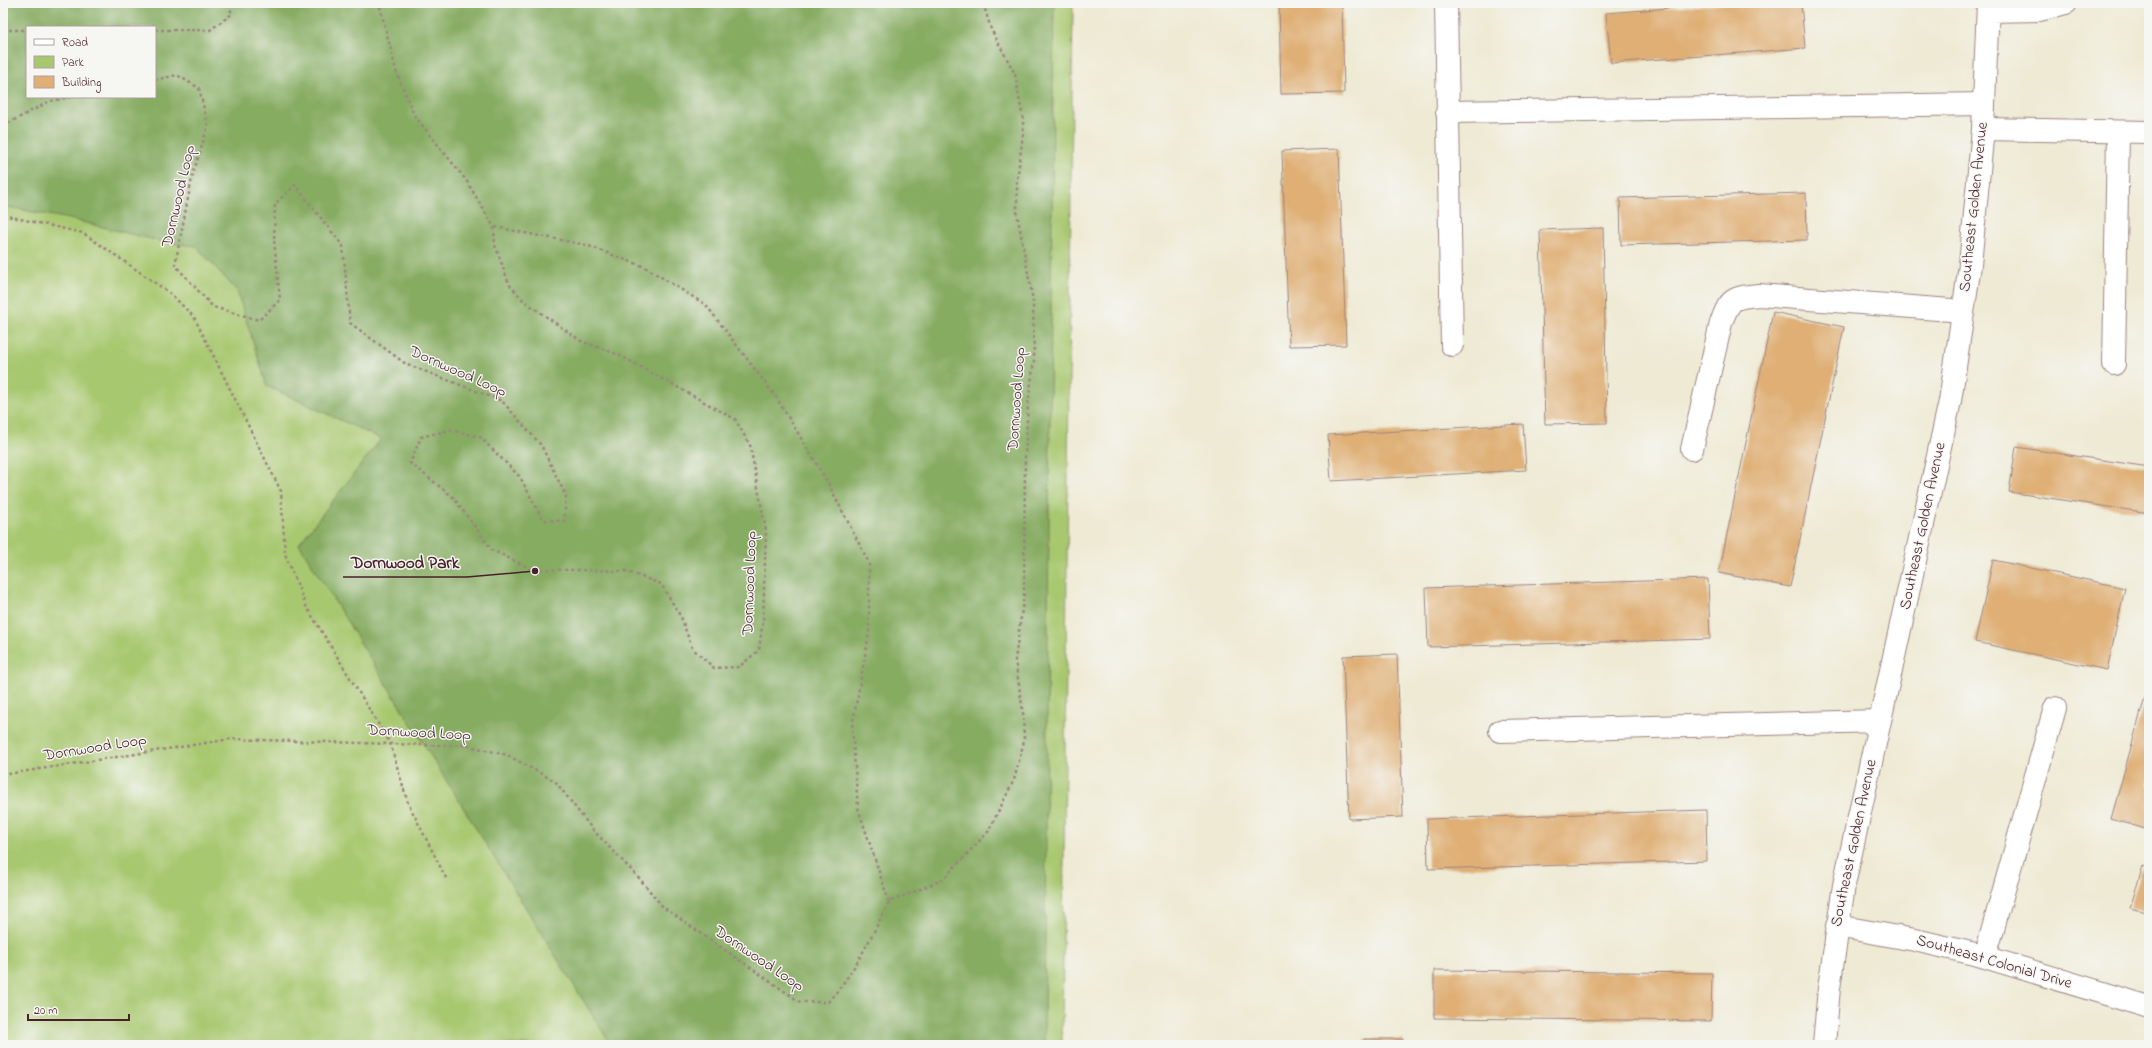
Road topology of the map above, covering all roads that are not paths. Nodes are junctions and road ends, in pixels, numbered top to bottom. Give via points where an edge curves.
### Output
1 (1446, 3) edge
2 (2066, 3) edge
3 (1988, 7) edge
4 (1984, 104) junction
5 (1447, 112) junction
6 (1983, 130) junction
7 (2118, 132) junction
8 (2149, 132) edge
9 (1963, 311) junction
10 (1452, 345) dead end
11 (2114, 364) dead end
12 (1692, 449) dead end
13 (2055, 708) dead end
14 (1880, 721) junction
15 (1500, 731) dead end
16 (1837, 926) junction
17 (1986, 957) junction
18 (2149, 1007) edge
19 (1824, 1045) edge

1 - 5 street
2 - 3 street via 2040,10
3 - 4 street, Southeast Golden Avenue
4 - 5 street
4 - 6 street, Southeast Golden Avenue
5 - 10 street
6 - 7 street
6 - 9 street, Southeast Golden Avenue
7 - 8 street
7 - 11 street
9 - 12 street via 1759,295 1738,296 1726,307 1721,323
9 - 14 street, Southeast Golden Avenue via 1950,401
13 - 17 street
14 - 15 street
14 - 16 street, Southeast Golden Avenue
16 - 17 street, Southeast Colonial Drive via 1915,940
16 - 19 street, Southeast Golden Avenue
17 - 18 street, Southeast Colonial Drive

